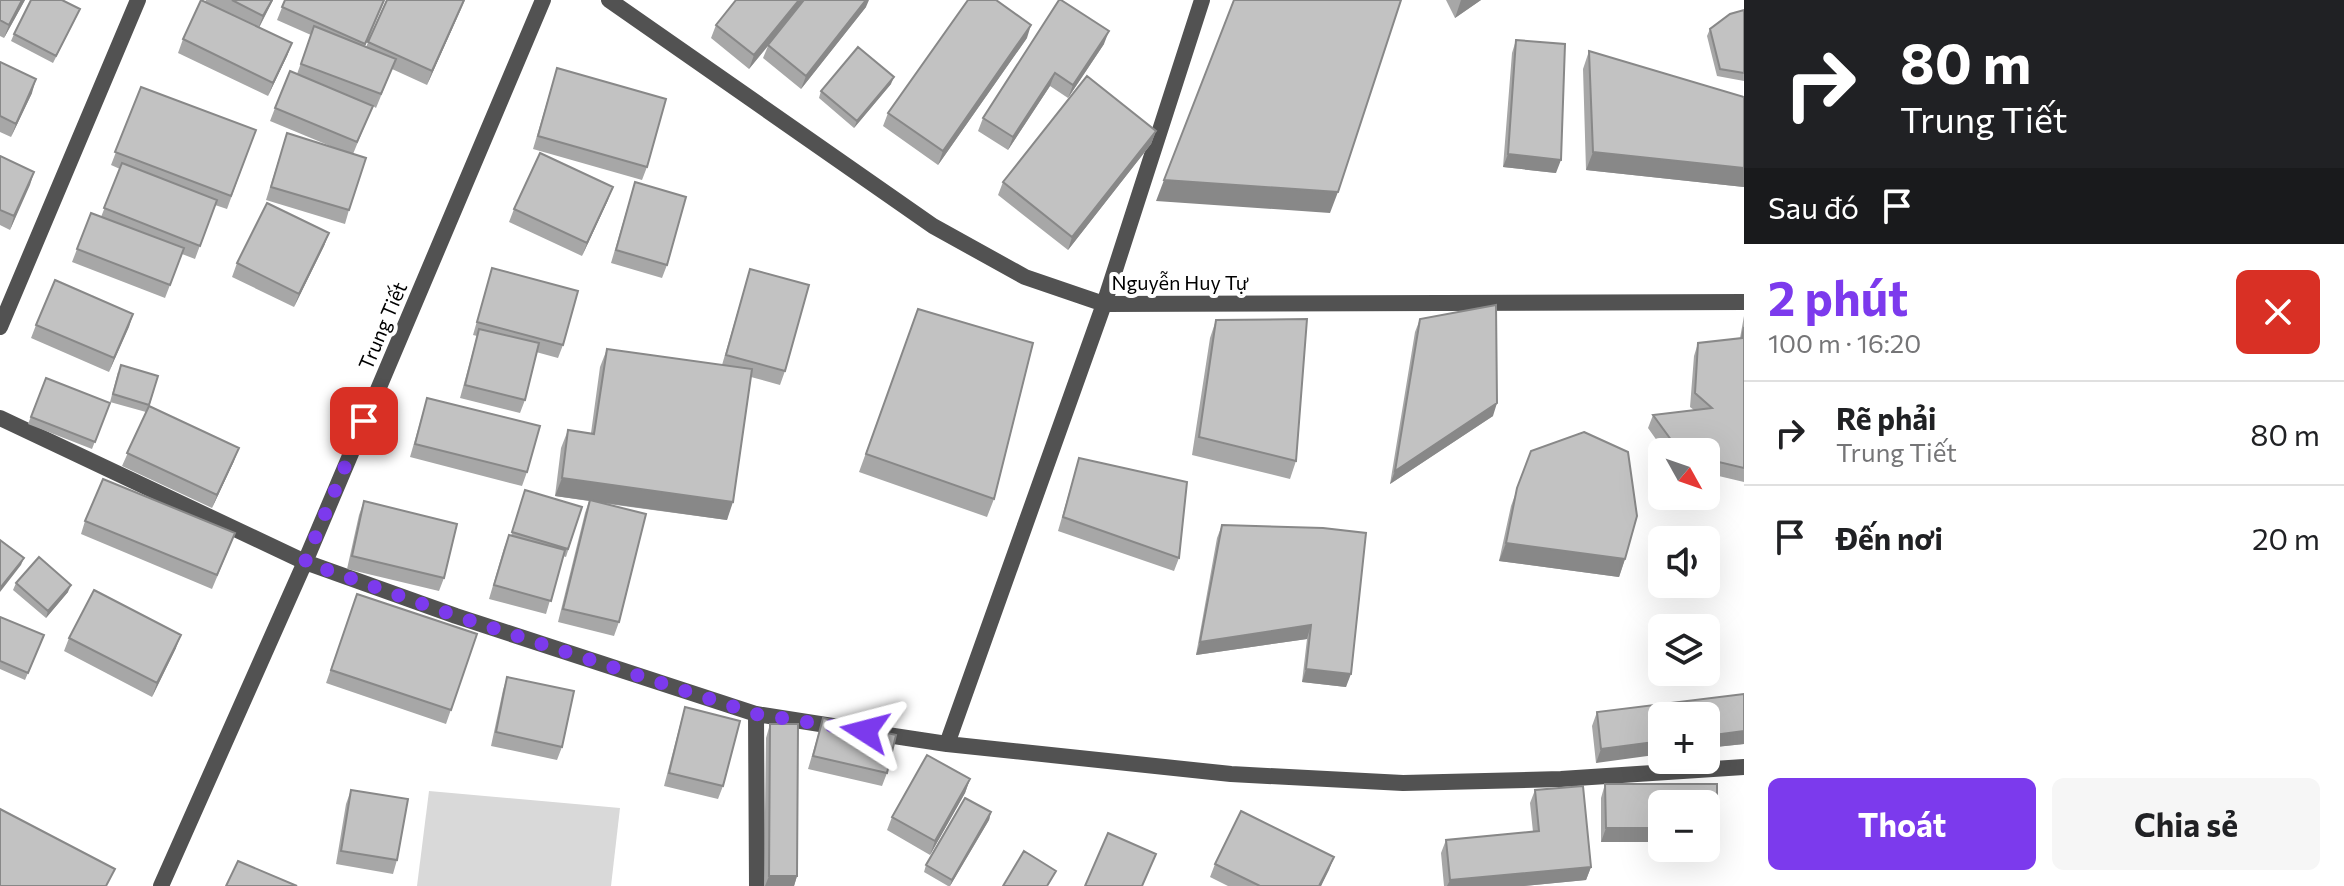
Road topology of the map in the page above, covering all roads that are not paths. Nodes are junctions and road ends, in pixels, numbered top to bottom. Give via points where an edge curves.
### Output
1 (138, 0) edge
2 (543, 0) edge
3 (609, 0) edge
4 (1202, 0) edge
5 (1744, 302) edge
6 (1104, 304) junction
7 (0, 327) edge
8 (0, 418) edge
9 (305, 562) junction
10 (756, 714) junction
11 (947, 744) junction
12 (1744, 767) edge
13 (161, 886) edge
14 (757, 886) edge

1 - 7 street
2 - 9 street, Trung Tiết
3 - 6 street, Nguyễn Huy Tự via 933,226 1025,277
4 - 6 street
5 - 6 street, Nguyễn Huy Tự
6 - 11 street
8 - 9 street
9 - 10 street
9 - 13 street, Trung Tiết
10 - 11 street
10 - 14 street
11 - 12 street via 1231,774 1403,783

